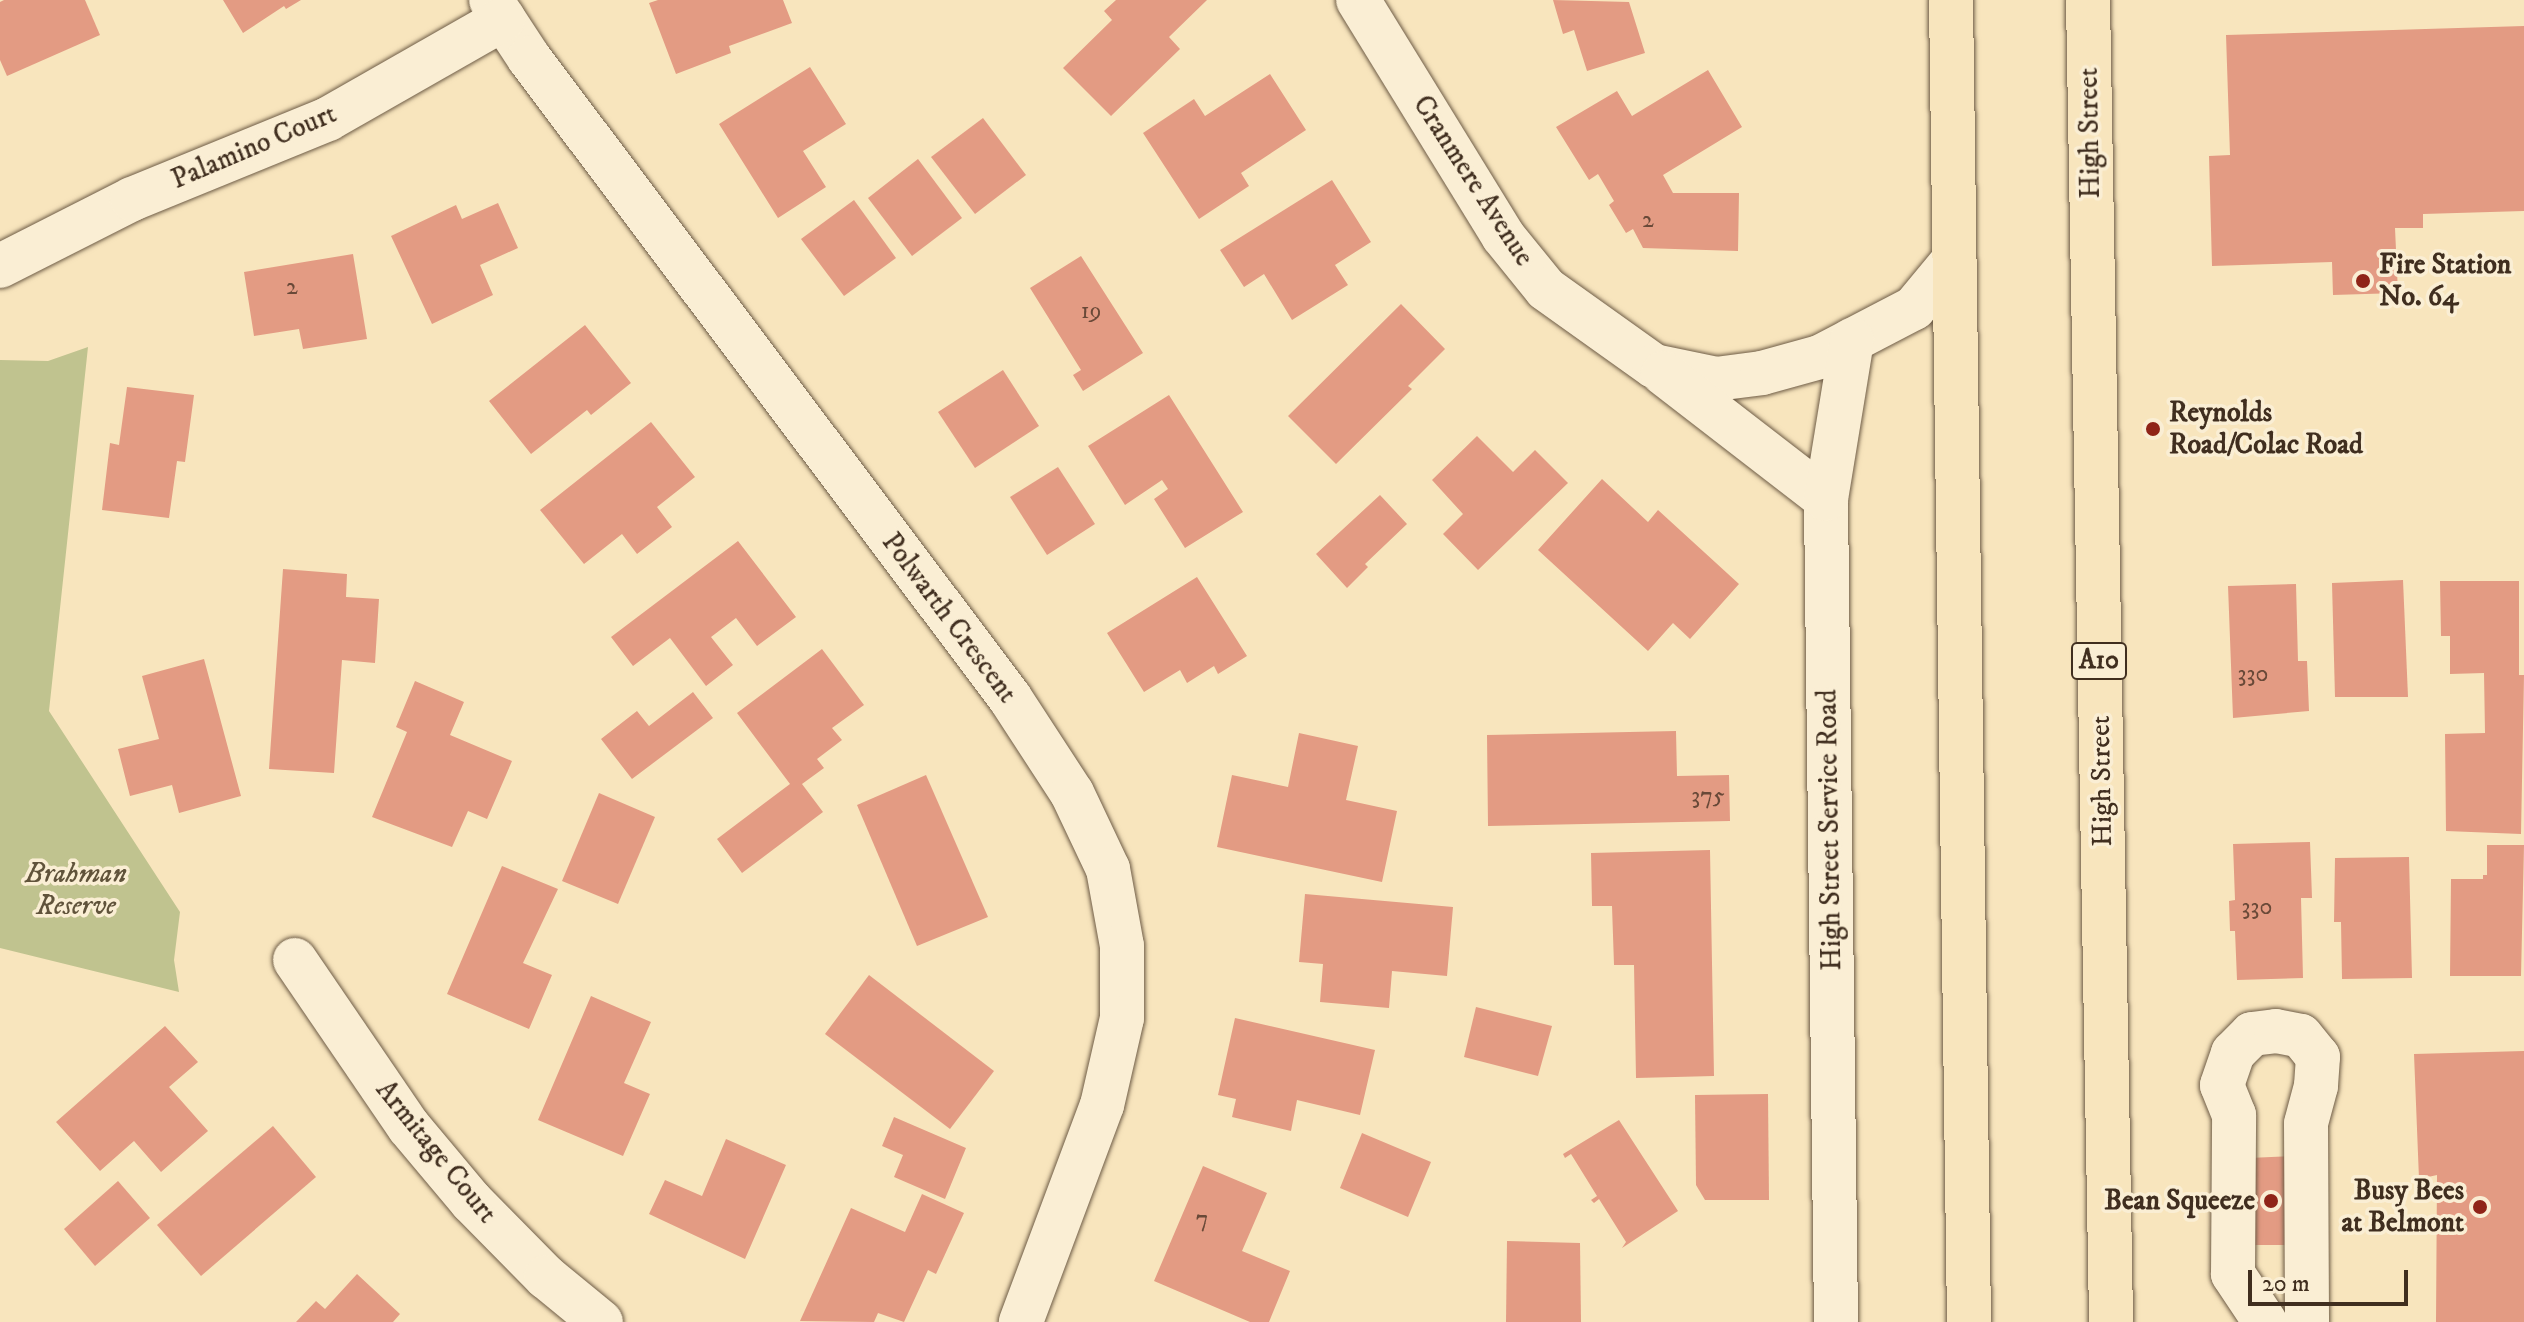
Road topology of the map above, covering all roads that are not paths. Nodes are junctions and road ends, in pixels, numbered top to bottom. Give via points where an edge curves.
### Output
1 (1358, 0) edge
2 (1951, 0) edge
3 (2088, 0) edge
4 (497, 9) edge
5 (1953, 261) junction
6 (0, 266) edge
7 (1852, 340) junction
8 (1654, 366) junction
9 (1826, 499) junction
10 (295, 960) dead end
11 (601, 1322) edge
12 (1021, 1322) edge
13 (1836, 1322) edge
14 (1969, 1322) edge
15 (2111, 1322) edge
16 (2265, 1322) edge
17 (2307, 1322) edge

1 - 8 street, Cranmere Avenue via 1503,236 1546,289
2 - 5 highway
3 - 15 highway, High Street / A10
4 - 6 street, Palamino Court via 328,119 132,199
4 - 12 street, Polwarth Crescent via 1010,698 1072,793 1108,869 1122,946 1122,1018 1102,1105
5 - 7 street, Cranmere Avenue via 1914,308
5 - 14 highway
7 - 8 street, Cranmere Avenue via 1820,357 1762,373 1716,379
7 - 9 street, High Street Service Road
8 - 9 street, Cranmere Avenue
9 - 13 street, High Street Service Road
10 - 11 street, Armitage Court via 427,1148 471,1201 546,1277
16 - 17 street via 2233,1274 2234,1115 2222,1085 2233,1053 2252,1034 2276,1031 2301,1036 2318,1057 2306,1124

